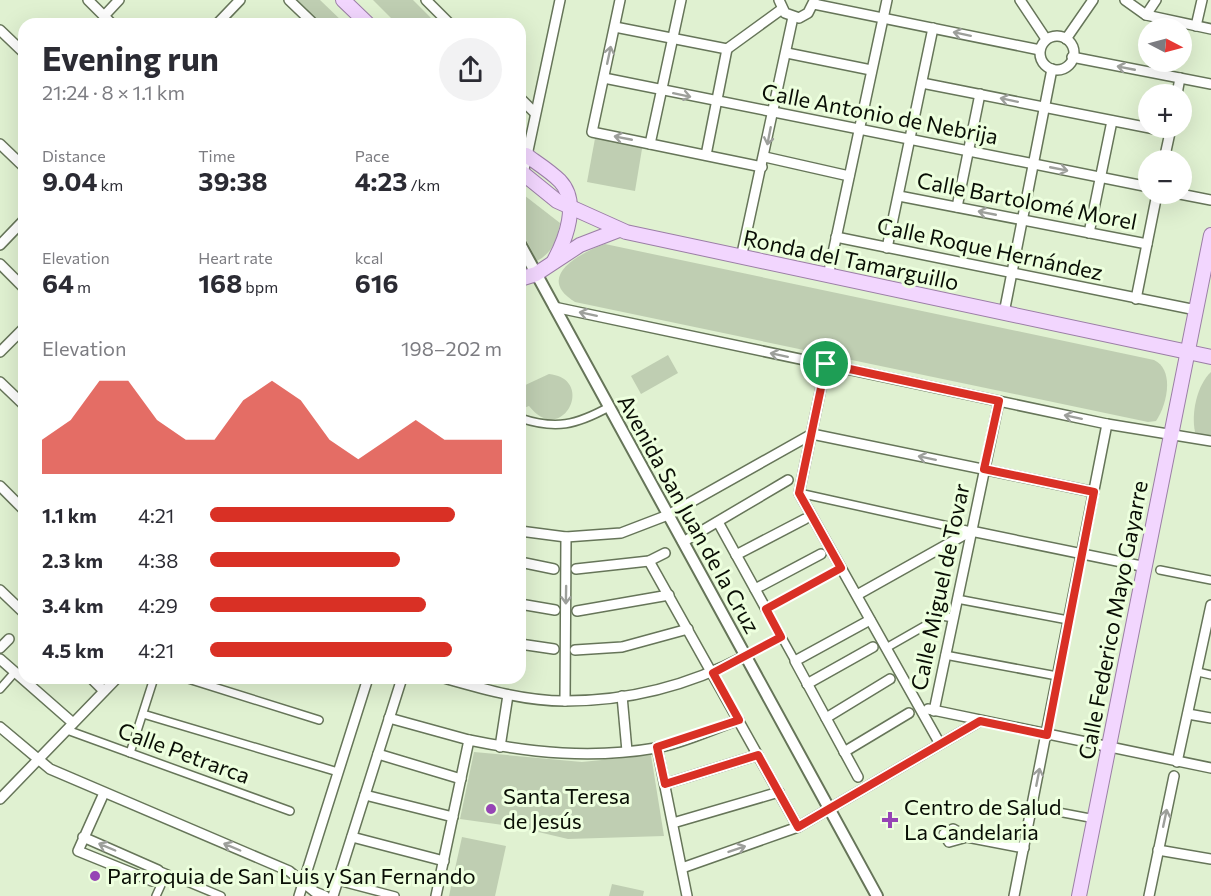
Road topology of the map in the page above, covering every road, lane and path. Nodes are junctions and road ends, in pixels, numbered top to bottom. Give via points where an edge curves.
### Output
1 (88, 0) edge
2 (119, 0) edge
3 (240, 0) edge
4 (290, 0) edge
5 (343, 0) edge
6 (426, 0) edge
7 (560, 0) edge
8 (620, 0) edge
9 (681, 0) edge
10 (887, 0) edge
11 (1020, 0) edge
12 (1093, 0) edge
13 (1125, 0) edge
14 (1157, 0) edge
15 (1200, 0) edge
16 (814, 2) edge
17 (781, 4) edge
18 (104, 15) junction
19 (1146, 15) junction
20 (793, 17) junction
21 (107, 18) edge
22 (223, 18) edge
23 (308, 18) edge
24 (362, 18) edge
25 (444, 18) edge
26 (883, 18) junction
27 (1196, 26) junction
28 (615, 27) junction
29 (933, 28) junction
30 (1211, 29) edge
31 (0, 30) edge
32 (674, 38) junction
33 (1046, 39) junction
34 (1066, 39) junction
35 (18, 47) edge
36 (727, 49) junction
37 (1040, 50) junction
38 (786, 53) junction
39 (1072, 57) junction
40 (1052, 69) junction
41 (871, 70) junction
42 (604, 78) junction
43 (1180, 78) junction
44 (922, 83) junction
45 (1179, 84) edge
46 (1211, 84) edge
47 (662, 90) junction
48 (980, 94) junction
49 (717, 102) junction
50 (526, 104) edge
51 (1045, 108) junction
52 (774, 112) junction
53 (535, 113) junction
54 (1112, 121) junction
55 (1138, 125) edge
56 (859, 129) junction
57 (910, 140) junction
58 (0, 144) edge
59 (526, 144) edge
60 (650, 144) junction
61 (968, 152) junction
62 (706, 155) junction
63 (526, 157) edge
64 (18, 161) edge
65 (764, 162) junction
66 (1033, 165) junction
67 (526, 176) edge
68 (849, 176) junction
69 (1101, 177) junction
70 (1138, 185) edge
71 (899, 195) junction
72 (1192, 196) edge
73 (1211, 200) edge
74 (1155, 204) edge
75 (957, 207) junction
76 (571, 208) junction
77 (1022, 220) junction
78 (18, 226) edge
79 (619, 230) junction
80 (1089, 233) junction
81 (1211, 236) edge
82 (836, 237) junction
83 (1147, 244) junction
84 (0, 245) edge
85 (887, 248) junction
86 (526, 255) edge
87 (741, 258) junction
88 (554, 261) junction
89 (0, 264) edge
90 (1011, 273) junction
91 (536, 274) junction
92 (828, 276) junction
93 (526, 277) edge
94 (18, 282) edge
95 (1136, 299) junction
96 (554, 307) junction
97 (1196, 310) junction
98 (1004, 313) junction
99 (18, 334) edge
100 (0, 352) edge
101 (1187, 352) junction
102 (1211, 357) edge
103 (826, 364) junction
104 (0, 382) edge
105 (18, 399) edge
106 (999, 401) junction
107 (609, 407) junction
108 (526, 420) edge
109 (1107, 424) junction
110 (812, 434) junction
111 (1172, 434) junction
112 (1211, 441) edge
113 (984, 469) junction
114 (804, 471) junction
115 (788, 480) joint
116 (0, 486) edge
117 (1094, 492) junction
118 (799, 493) junction
119 (18, 504) edge
120 (668, 515) junction
121 (805, 519) dead end
122 (718, 522) junction
123 (971, 531) junction
124 (526, 532) edge
125 (566, 537) junction
126 (683, 542) junction
127 (831, 549) junction
128 (665, 553) dead end
129 (821, 554) joint
130 (1081, 554) junction
131 (736, 555) junction
132 (649, 561) junction
133 (526, 563) edge
134 (1146, 567) junction
135 (841, 568) junction
136 (554, 569) dead end
137 (576, 569) dead end
138 (1160, 570) dead end
139 (1211, 579) edge
140 (755, 589) junction
141 (0, 590) edge
142 (669, 595) junction
143 (857, 595) junction
144 (957, 599) junction
145 (526, 605) edge
146 (1211, 605) edge
147 (18, 607) edge
148 (766, 609) junction
149 (555, 610) dead end
150 (577, 610) dead end
151 (953, 618) junction
152 (870, 620) junction
153 (1068, 620) junction
154 (688, 629) junction
155 (781, 637) junction
156 (9, 639) dead end
157 (526, 645) edge
158 (885, 645) junction
159 (873, 647) joint
160 (0, 648) edge
161 (554, 649) dead end
162 (575, 650) dead end
163 (945, 655) junction
164 (745, 656) junction
165 (0, 659) edge
166 (795, 661) junction
167 (15, 672) junction
168 (1198, 672) junction
169 (713, 673) junction
170 (901, 673) junction
171 (18, 675) edge
172 (1211, 675) edge
173 (1057, 676) junction
174 (890, 679) joint
175 (27, 684) edge
176 (97, 684) edge
177 (111, 684) edge
178 (152, 684) edge
179 (204, 684) edge
180 (366, 684) edge
181 (400, 684) edge
182 (467, 684) edge
183 (807, 684) junction
184 (0, 689) edge
185 (104, 691) junction
186 (508, 695) junction
187 (622, 696) junction
188 (565, 701) junction
189 (920, 707) junction
190 (934, 711) junction
191 (909, 713) joint
192 (143, 714) junction
193 (1188, 714) junction
194 (390, 718) junction
195 (826, 718) junction
196 (1211, 718) edge
197 (319, 720) dead end
198 (739, 720) junction
199 (980, 721) junction
200 (70, 726) junction
201 (0, 727) edge
202 (1047, 735) junction
203 (469, 740) junction
204 (940, 744) junction
205 (500, 747) junction
206 (657, 747) junction
207 (1110, 748) junction
208 (627, 751) junction
209 (844, 752) junction
210 (130, 753) junction
211 (378, 754) junction
212 (758, 755) junction
213 (37, 760) junction
214 (1178, 762) junction
215 (1211, 768) edge
216 (338, 772) junction
217 (1174, 776) dead end
218 (858, 777) joint
219 (461, 778) junction
220 (665, 784) junction
221 (865, 789) junction
222 (779, 792) junction
223 (104, 793) junction
224 (1, 795) edge
225 (365, 795) junction
226 (1032, 807) junction
227 (829, 810) junction
228 (290, 811) dead end
229 (453, 817) junction
230 (1095, 819) junction
231 (673, 823) junction
232 (798, 827) junction
233 (83, 837) junction
234 (352, 837) junction
235 (967, 837) dead end
236 (1024, 848) junction
237 (1158, 850) junction
238 (1211, 859) edge
239 (444, 861) junction
240 (682, 868) junction
241 (162, 872) junction
242 (338, 881) junction
243 (303, 882) junction
244 (201, 892) edge
245 (156, 896) edge
246 (221, 896) edge
247 (299, 896) edge
248 (325, 896) edge
249 (333, 896) edge
250 (395, 896) edge
251 (436, 896) edge
252 (687, 896) edge
253 (877, 896) edge
254 (1014, 896) edge
255 (1079, 896) edge
256 (1149, 896) edge

1 - 18 street
2 - 18 street
3 - 22 street
4 - 23 street
5 - 24 main road
6 - 25 street
7 - 53 street
8 - 28 street
9 - 32 street
10 - 26 street
11 - 33 street
12 - 34 street
13 - 19 street
14 - 15 street via 1152,12 1194,22
14 - 19 street
15 - 27 street
16 - 20 street via 804,16
16 - 26 street
17 - 20 street
17 - 36 street
18 - 21 street
19 - 27 street
20 - 38 street
26 - 29 street
26 - 41 street
27 - 30 street
28 - 32 street
42 -> 28 street
37 -> 29 street
29 - 44 street
31 - 35 street
32 - 36 street
32 - 47 street
33 - 34 street
33 - 37 street
34 - 39 street via 1072,47
36 - 49 street
37 - 40 street via 1041,59
38 - 41 street
38 - 52 street
39 - 40 street via 1062,68
43 -> 39 street
40 - 51 street
41 - 56 street
42 - 47 street, Calle Antonio de Nebrija
60 -> 42 street via 592,132
43 - 45 street
43 - 46 street
44 - 48 street
44 - 57 street
47 -> 49 street, Calle Antonio de Nebrija
47 - 60 street
51 -> 48 street
48 - 61 street
49 - 52 street, Calle Antonio de Nebrija
49 - 62 street
50 - 53 street
51 - 54 street
51 - 66 street
52 - 56 street, Calle Antonio de Nebrija
52 -> 65 street
53 - 59 street
54 - 55 street
54 - 69 street
56 - 57 street, Calle Antonio de Nebrija
56 - 68 street
57 - 61 street, Calle Antonio de Nebrija
57 - 71 street
58 - 64 street
60 - 62 street
61 - 66 street, Calle Antonio de Nebrija
61 - 75 street
62 - 65 street
63 - 76 main road via 562,183
65 - 68 street
65 - 87 street
66 -> 69 street, Calle Antonio de Nebrija
66 - 77 street
67 - 76 main road, Ronda del Tamarguillo
68 - 82 street
69 - 70 street, Calle Antonio de Nebrija
69 - 80 street
71 - 75 street, Calle Bartolomé Morel
71 - 85 street
72 - 73 street
74 - 83 street
77 -> 75 street, Calle Bartolomé Morel
76 - 79 main road, Ronda del Tamarguillo
76 - 88 main road
77 - 80 street, Calle Bartolomé Morel
77 - 90 street
78 - 84 street
79 - 87 main road, Ronda del Tamarguillo
79 - 88 main road via 580,245
80 - 83 street, Calle Bartolomé Morel
81 - 97 main road, Calle Federico Mayo Gayarre
82 - 85 street, Calle Roque Hernández
82 - 92 street
83 - 95 street
85 - 90 street, Calle Roque Hernández
86 - 91 street, Avenida San Juan de la Cruz
87 - 92 main road, Ronda del Tamarguillo
88 - 91 main road
89 - 94 street
90 - 95 street, Calle Roque Hernández
90 - 98 street
91 - 93 main road
91 - 96 street, Avenida San Juan de la Cruz
92 - 98 main road, Ronda del Tamarguillo
95 - 97 street, Calle Roque Hernández
103 -> 96 street
96 - 107 street, Avenida San Juan de la Cruz
97 - 101 main road, Calle Federico Mayo Gayarre
98 - 101 main road, Ronda del Tamarguillo
99 - 100 street
101 - 102 main road, Ronda del Tamarguillo
101 - 111 main road, Calle Federico Mayo Gayarre
103 - 106 street
103 - 110 street
104 - 105 street
109 -> 106 street
106 - 113 street, Calle Miguel de Tovar
107 - 108 street via 563,426
107 - 120 street, Avenida San Juan de la Cruz
109 - 111 street
109 - 117 street
113 -> 110 street
110 - 114 street
110 - 120 street
111 - 112 street
111 - 134 main road, Calle Federico Mayo Gayarre
113 - 117 street
113 - 123 street, Calle Miguel de Tovar
114 - 115 street
114 - 118 street
115 - 122 street
116 - 119 street
117 - 130 street
118 - 123 street
118 - 127 street
120 - 125 street via 621,533
120 - 126 street, Avenida San Juan de la Cruz
121 - 131 street
122 - 126 street
122 - 131 street
123 - 130 street
123 - 143 street
123 - 144 street, Calle Miguel de Tovar
124 - 125 street
125 -> 188 street
126 - 164 street, Avenida San Juan de la Cruz
127 - 129 street
127 - 135 street
128 - 132 street
129 - 140 street
130 - 134 street
130 - 153 street
131 - 140 street
132 - 137 street
132 - 142 street
133 - 136 street
134 - 207 main road, Calle Federico Mayo Gayarre
135 - 143 street
135 - 148 street
138 - 139 street
140 - 148 street
141 - 147 street
142 - 150 street
142 - 154 street
143 - 152 street
144 - 151 street, Calle Miguel de Tovar
144 - 153 street
145 - 149 street
146 - 168 street
148 - 155 street
151 - 158 street via 942,616
151 - 163 street, Calle Miguel de Tovar
152 - 158 street
152 - 166 street
153 - 173 street
154 - 162 street via 622,647
154 - 169 street
155 - 164 street
155 - 166 street
156 - 160 street
157 - 161 street
158 - 159 street
158 - 170 street
159 - 183 street
163 - 173 street
163 - 190 street, Calle Miguel de Tovar
164 - 169 street
164 - 227 street, Avenida San Juan de la Cruz
165 - 167 street
166 - 183 street
167 - 171 street
167 - 184 street
168 - 172 street
168 - 193 street
169 - 187 street via 649,693
169 - 198 street
170 - 174 street
170 - 189 street
173 - 202 street
174 - 195 street
175 - 200 street
176 - 185 street
177 - 185 street
178 - 192 street
179 - 197 street
180 - 216 street
181 - 194 street
182 - 186 street
183 - 195 street
185 - 200 street
186 - 188 street
186 - 205 street
187 - 188 street
187 - 208 street
189 - 190 street
189 - 191 street
189 - 204 street
190 - 199 street
191 - 209 street
192 - 210 street
192 - 216 street
193 - 196 street
193 - 214 street
194 - 203 street
194 - 211 street
195 - 209 street
198 - 206 street
198 - 212 street
199 - 202 street
199 - 204 street
200 - 210 street, Calle Petrarca
200 - 213 street
201 - 213 street
202 - 207 street
226 -> 202 street
203 - 205 street
203 - 219 street
204 - 221 street
205 - 208 street via 591,755
206 - 208 street
206 - 220 street
207 - 214 street
207 - 230 main road, Calle Federico Mayo Gayarre
209 - 218 street
210 - 228 street, Calle Petrarca
211 - 219 street
211 - 225 street
212 - 220 street
212 - 222 street
213 - 223 street via 50,770
213 - 224 street
214 - 215 street
216 - 243 street
237 -> 217 street
218 - 221 street
219 - 229 street
220 - 231 street
221 - 227 street
222 - 231 street
222 - 232 street
223 - 233 street
243 -> 223 street via 289,871
225 - 229 street
225 - 234 street
226 - 230 street
226 - 236 street
227 - 232 street
227 - 253 street, Avenida San Juan de la Cruz
229 - 239 street
230 - 255 main road, Calle Federico Mayo Gayarre
231 - 240 street
240 -> 232 street
241 -> 233 street
233 - 241 street via 78,851 152,881
234 - 239 street
234 - 242 street
235 - 236 street
236 - 254 street
237 - 238 street
237 - 256 street
239 - 251 street
240 - 252 street
241 - 244 street
241 - 245 street
242 - 249 street
242 - 250 street
243 - 247 street
243 - 248 street
244 - 246 street

